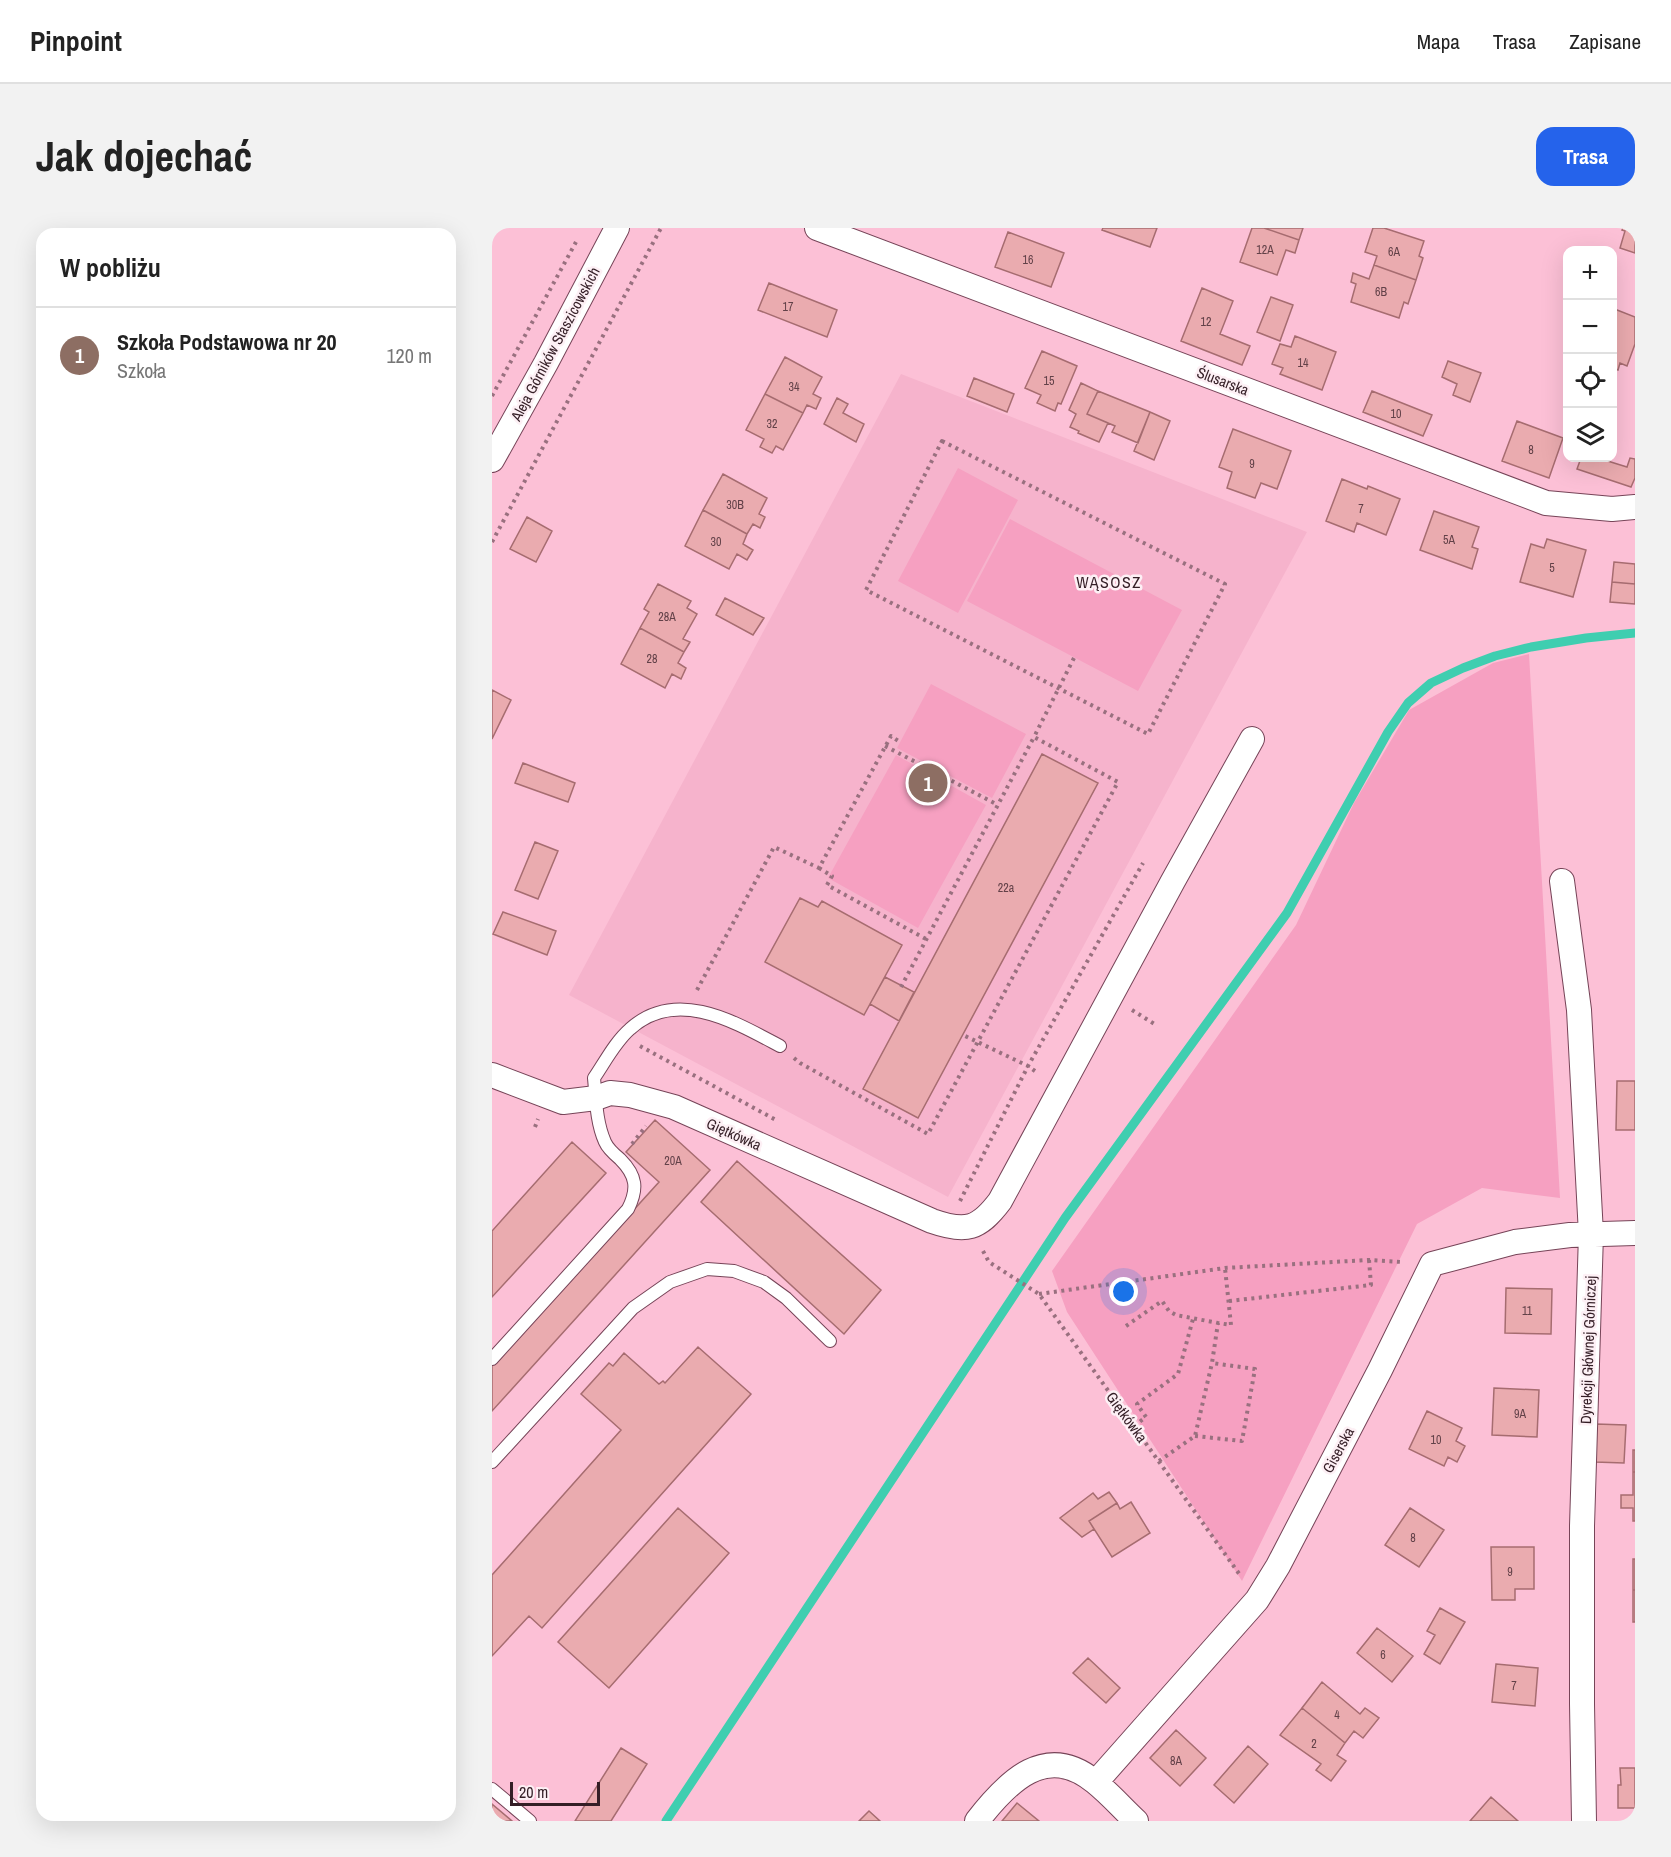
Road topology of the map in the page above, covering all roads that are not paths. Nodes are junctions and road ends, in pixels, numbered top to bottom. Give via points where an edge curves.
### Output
1 (617, 228) edge
2 (817, 228) edge
3 (492, 460) edge
4 (1635, 507) edge
5 (1252, 739) dead end
6 (1562, 881) dead end
7 (780, 1046) road end
8 (492, 1075) edge
9 (596, 1098) junction
10 (1635, 1233) edge
11 (1591, 1234) junction
12 (830, 1341) dead end
13 (492, 1359) edge
14 (492, 1462) edge
15 (1096, 1782) junction
16 (492, 1789) edge
17 (530, 1821) edge
18 (977, 1821) edge
19 (1136, 1821) edge
20 (1584, 1821) edge

1 - 3 street, Aleja Górników Staszicowskich
2 - 4 street, Ślusarska via 1546,502 1612,509
5 - 9 street, Giętkówka via 1000,1201 975,1236 932,1221 674,1107 620,1094
6 - 11 street, Dyrekcji Głównej Górniczej via 1580,1010
7 - 9 lane via 735,1022 693,1010 657,1012 630,1028 594,1077
8 - 9 street, Giętkówka via 563,1102
9 - 13 lane via 605,1142 625,1164 635,1195 628,1209
10 - 11 street
11 - 15 street, Giserska via 1515,1242 1432,1264 1257,1600
11 - 20 street, Dyrekcji Głównej Górniczej via 1582,1526
12 - 14 lane via 786,1298 744,1274 707,1269 670,1282 633,1308
15 - 18 street via 1053,1764 1036,1767 1007,1788
15 - 19 street
16 - 17 lane

